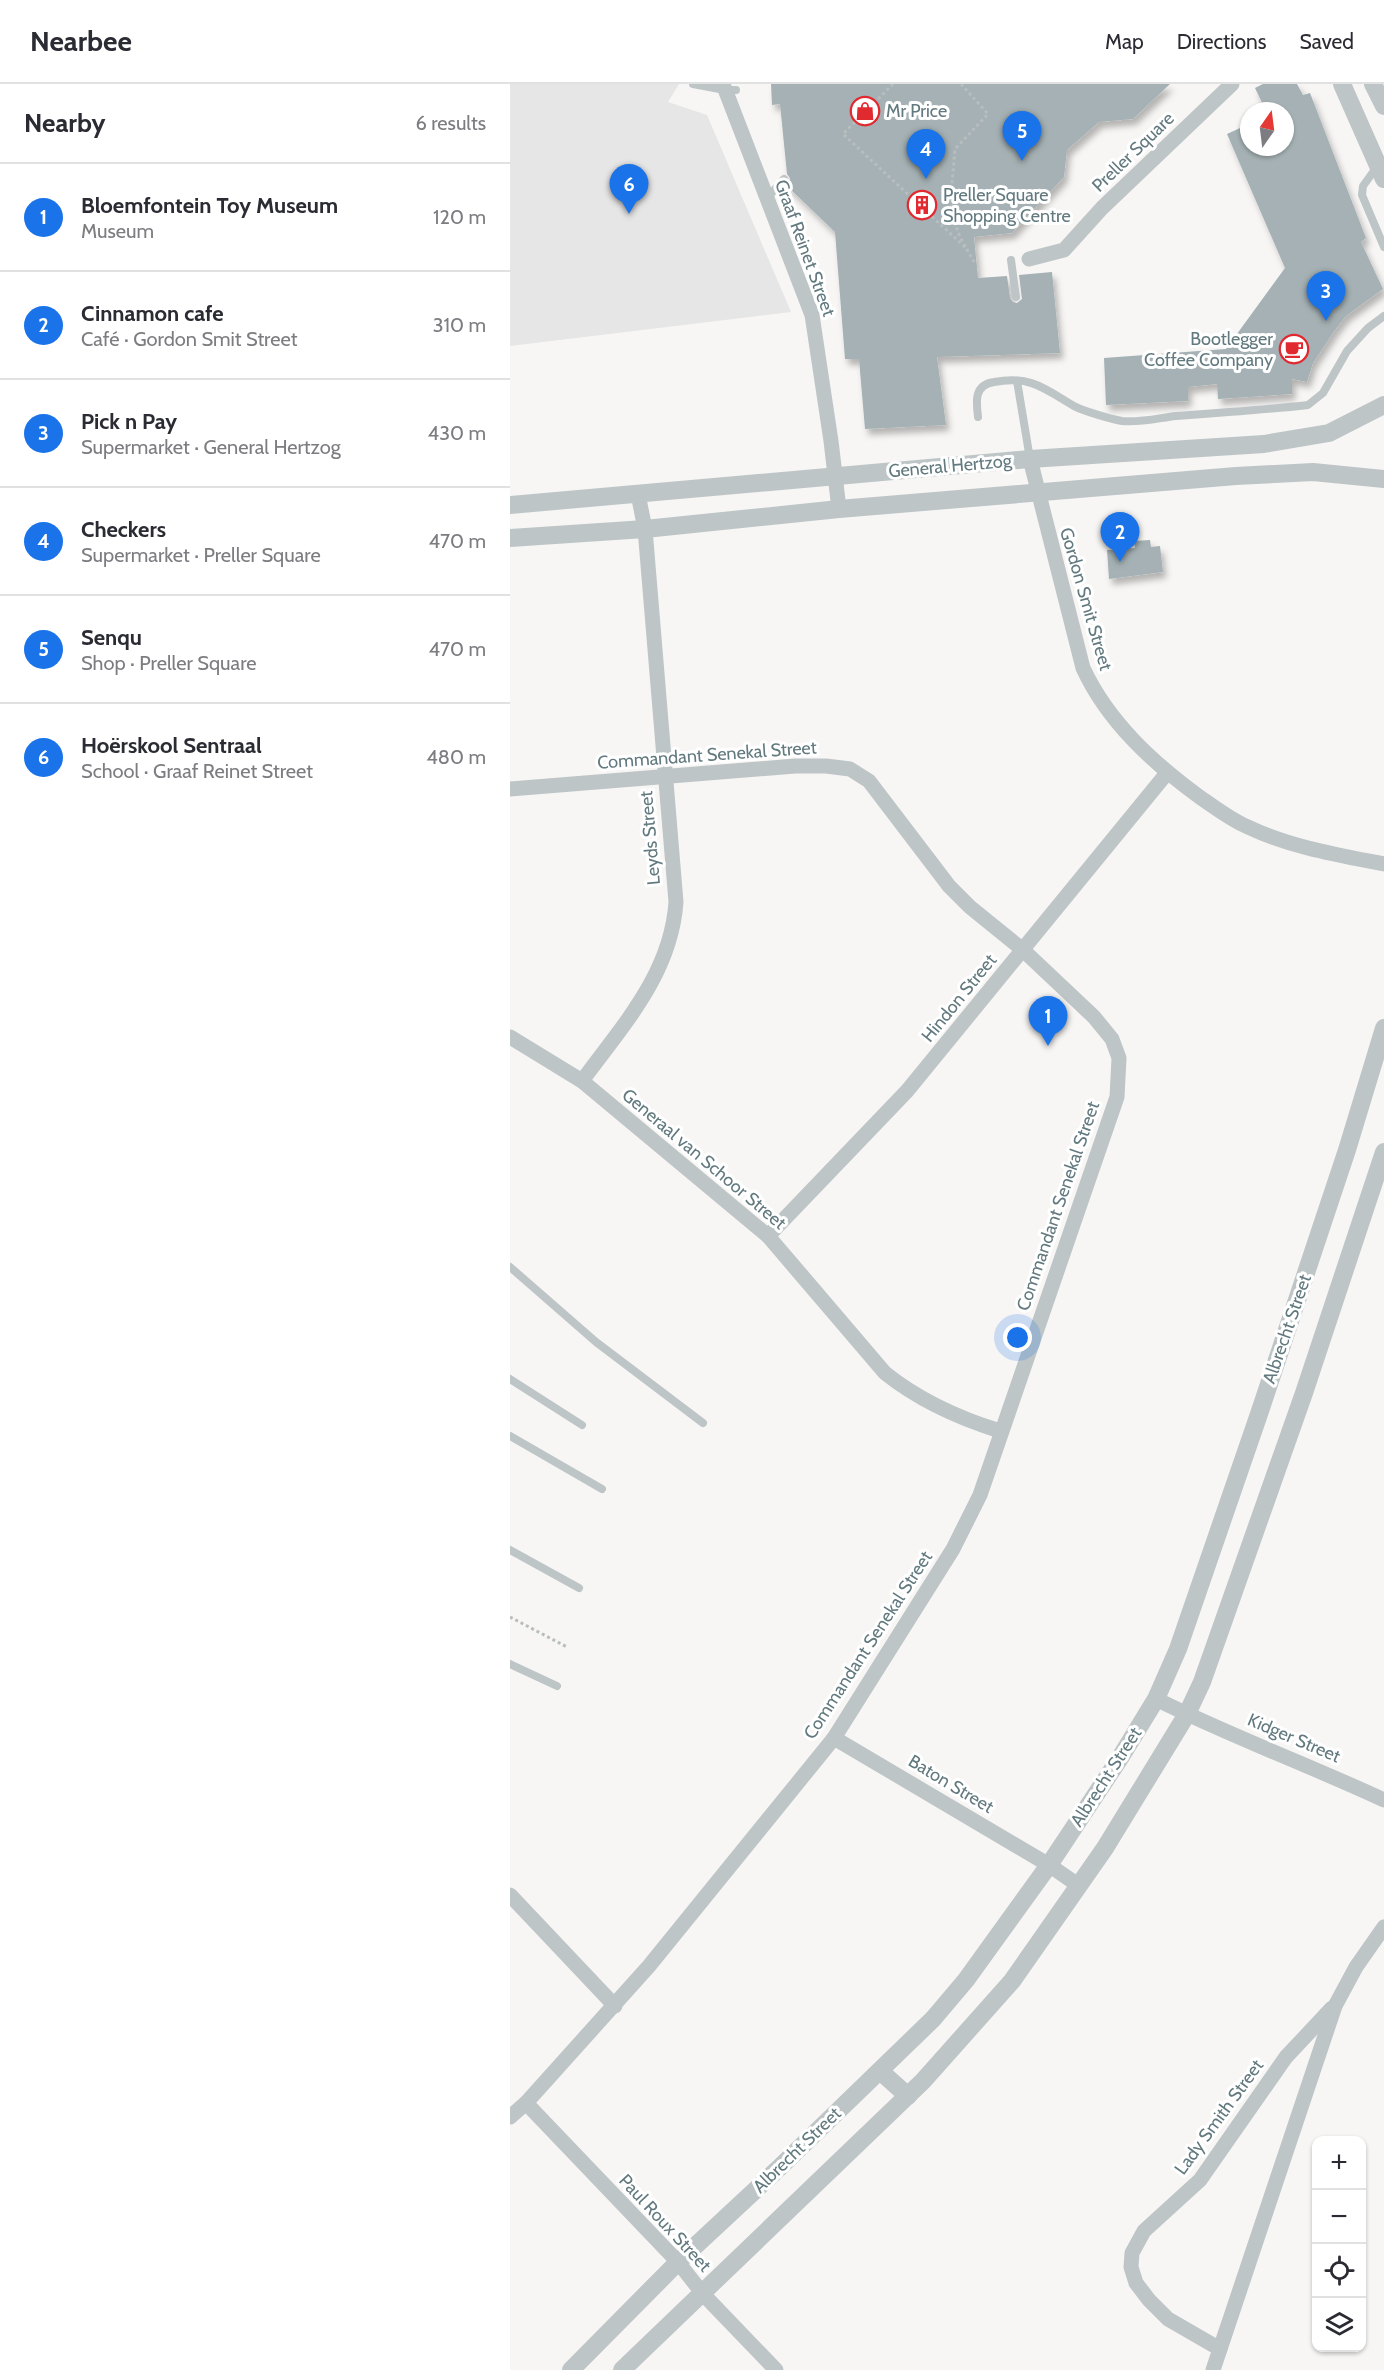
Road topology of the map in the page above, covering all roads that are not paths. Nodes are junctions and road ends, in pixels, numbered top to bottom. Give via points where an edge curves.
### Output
1 (693, 84) edge
2 (1232, 84) edge
3 (1342, 84) edge
4 (1373, 84) edge
5 (730, 87) edge
6 (1384, 106) edge
7 (1381, 172) edge
8 (784, 179) dead end
9 (766, 199) junction
10 (1384, 247) edge
11 (1029, 259) dead end
12 (1011, 260) dead end
13 (1016, 297) dead end
14 (1384, 316) edge
15 (1017, 381) junction
16 (1384, 405) edge
17 (978, 417) dead end
18 (1030, 459) junction
19 (835, 477) junction
20 (1384, 479) edge
21 (1037, 493) junction
22 (638, 494) junction
23 (510, 505) edge
24 (839, 509) junction
25 (645, 529) junction
26 (510, 538) edge
27 (1167, 773) junction
28 (665, 777) junction
29 (510, 789) edge
30 (1384, 864) edge
31 (1023, 951) junction
32 (1384, 1028) edge
33 (510, 1037) edge
34 (582, 1081) junction
35 (1384, 1152) edge
36 (768, 1236) junction
37 (510, 1267) edge
38 (510, 1379) edge
39 (703, 1424) dead end
40 (582, 1425) dead end
41 (1000, 1431) junction
42 (510, 1436) edge
43 (602, 1489) dead end
44 (510, 1550) edge
45 (579, 1588) dead end
46 (510, 1664) edge
47 (557, 1686) dead end
48 (1156, 1699) junction
49 (1187, 1714) junction
50 (834, 1738) junction
51 (1384, 1800) edge
52 (1049, 1865) junction
53 (1078, 1886) junction
54 (510, 1895) edge
55 (1384, 1927) edge
56 (615, 2006) junction
57 (1335, 2006) junction
58 (880, 2071) junction
59 (908, 2096) junction
60 (526, 2103) junction
61 (510, 2117) edge
62 (678, 2262) junction
63 (703, 2294) junction
64 (1220, 2349) junction
65 (571, 2370) edge
66 (622, 2370) edge
67 (776, 2370) edge
68 (1213, 2370) edge

1 - 5 lane
2 - 11 street, Preller Square via 1101,208 1064,250
3 - 7 street
4 - 6 street
5 - 9 street, Graaf Reinet Street via 734,111
7 - 10 lane via 1363,186 1362,195
8 - 9 lane
9 - 19 street, Graaf Reinet Street via 812,315
12 - 13 lane
14 - 15 lane via 1347,351 1323,393 1308,405 1122,421 1075,406 1042,386
15 - 17 lane via 982,386 976,398
15 - 18 lane
16 - 18 street, General Hertzog via 1329,434 1304,439
18 - 19 street, General Hertzog
18 - 21 street, Gordon Smit Street
19 - 22 street, General Hertzog
19 - 24 street, Graaf Reinet Street
20 - 21 street, General Hertzog via 1313,472
21 - 24 street, General Hertzog
21 - 27 street, Gordon Smit Street via 1083,668 1111,716
22 - 23 street, General Hertzog
22 - 25 street, Leyds Street
24 - 25 street, General Hertzog
25 - 26 street, General Hertzog
25 - 28 street, Leyds Street
27 - 30 street, Gordon Smit Street via 1246,827 1284,841
27 - 31 street, Hindon Street
28 - 29 street, Commandant Senekal Street
28 - 31 street, Commandant Senekal Street via 795,766 850,769 869,781 949,886
28 - 34 street, Leyds Street via 676,902 668,949 645,994
31 - 36 street, Hindon Street via 907,1091
31 - 41 street, Commandant Senekal Street via 1095,1017 1112,1039 1119,1058 1119,1076 1117,1097 1093,1170
32 - 48 street, Albrecht Street via 1259,1414 1178,1649
33 - 34 street, Generaal van Schoor Street
34 - 36 street, Generaal van Schoor Street
35 - 49 street, Albrecht Street via 1304,1393 1202,1682
36 - 41 street, Generaal van Schoor Street via 885,1373 933,1405 963,1420
37 - 39 lane via 596,1342
38 - 40 lane
41 - 50 street, Commandant Senekal Street via 980,1495 953,1549
42 - 43 lane
44 - 45 lane
46 - 47 lane
48 - 49 street, Kidger Street
48 - 52 street, Albrecht Street
49 - 51 street, Kidger Street
49 - 53 street, Albrecht Street
50 - 52 street, Baton Street
50 - 56 street, Commandant Senekal Street
52 - 53 street, Baton Street
52 - 58 street, Albrecht Street via 966,1980
53 - 59 street, Albrecht Street via 1012,1981
54 - 56 street
55 - 57 street, Lady Smith Street
56 - 60 street, Commandant Senekal Street
57 - 64 street, Lady Smith Street
57 - 64 street, Lady Smith Street via 1286,2057 1200,2180 1144,2231 1132,2253 1136,2283 1149,2300 1168,2319
58 - 59 street
58 - 62 street, Albrecht Street
59 - 63 street, Albrecht Street
60 - 61 street, Commandant Senekal Street
60 - 62 street, Paul Roux Street
62 - 63 street, Paul Roux Street
62 - 65 street, Albrecht Street
63 - 66 street, Albrecht Street
63 - 67 street, Paul Roux Street
64 - 68 street, Lady Smith Street

